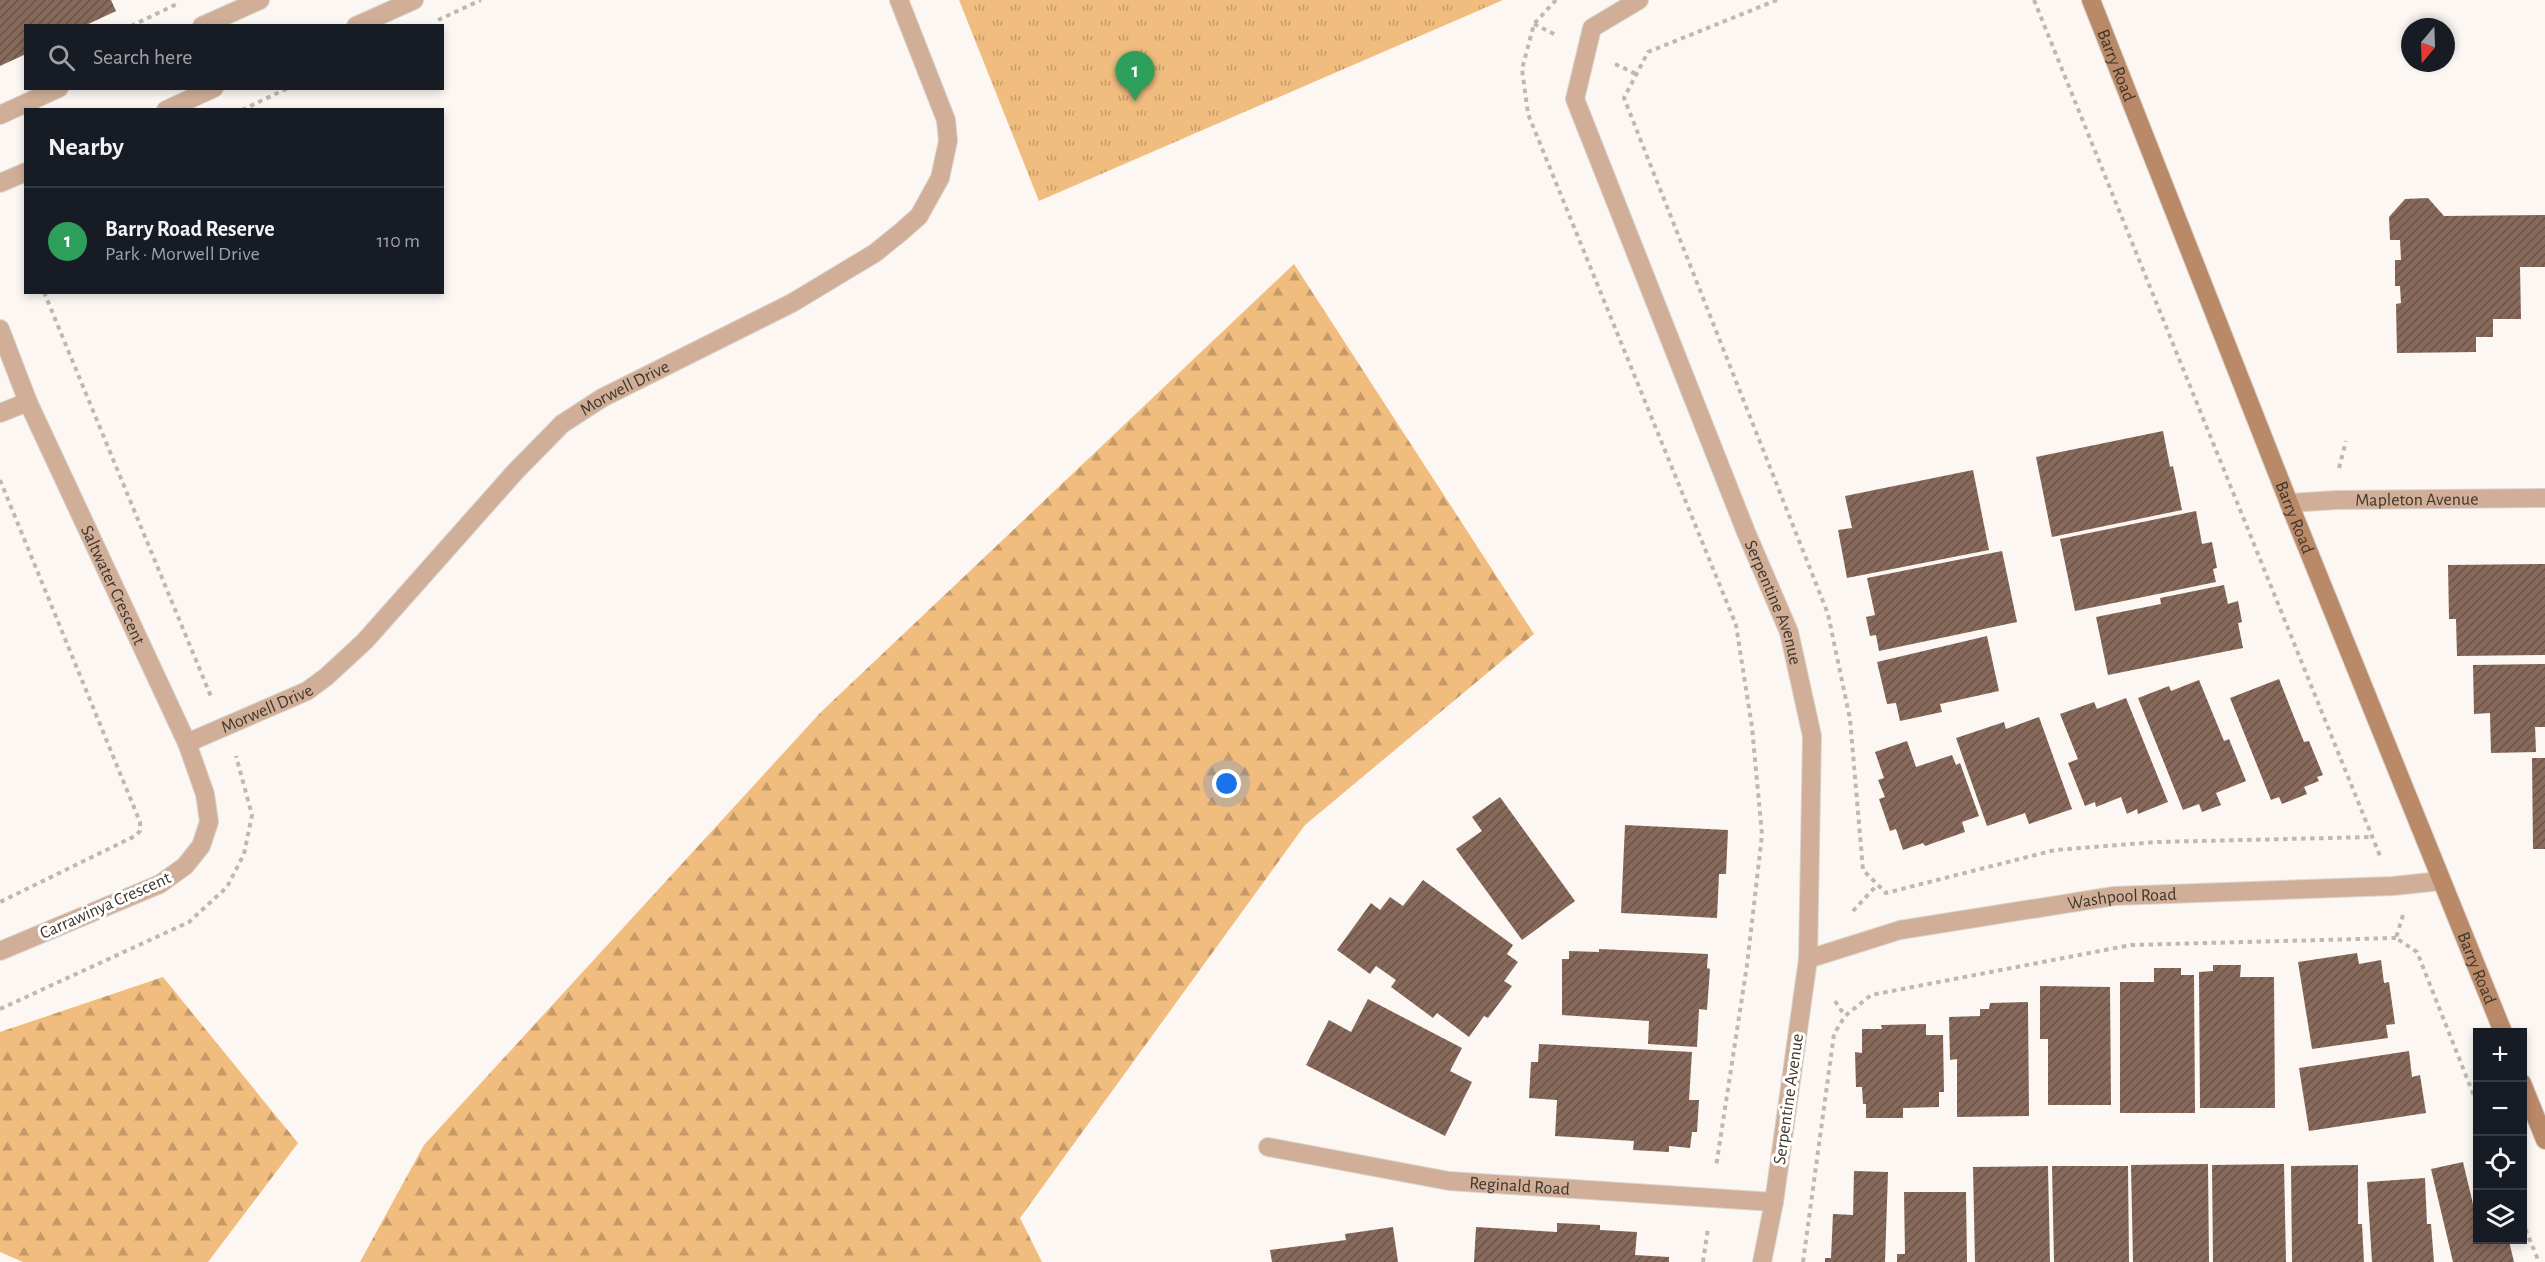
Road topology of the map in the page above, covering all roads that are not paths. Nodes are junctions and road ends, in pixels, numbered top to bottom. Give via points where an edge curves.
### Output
1 (260, 0) edge
2 (414, 0) edge
3 (899, 0) edge
4 (1639, 0) edge
5 (2091, 0) edge
6 (206, 24) edge
7 (360, 24) edge
8 (55, 90) edge
9 (210, 90) edge
10 (170, 108) edge
11 (0, 115) edge
12 (24, 173) edge
13 (0, 183) edge
14 (0, 329) edge
15 (28, 402) junction
16 (0, 413) edge
17 (2545, 498) edge
18 (2289, 502) junction
19 (187, 743) junction
20 (201, 846) joint
21 (2441, 881) junction
22 (0, 951) edge
23 (1808, 959) junction
24 (2501, 1028) edge
25 (2527, 1093) edge
26 (2545, 1140) edge
27 (1268, 1147) dead end
28 (1773, 1202) junction
29 (1762, 1262) edge

1 - 6 street
2 - 7 street
3 - 19 street, Morwell Drive via 946,120 948,141 940,178 919,216 875,253 792,303 602,398 562,424 348,658 307,691
4 - 23 street, Serpentine Avenue via 1592,28 1575,99 1789,632 1812,736
5 - 18 street, Barry Road
8 - 11 street
9 - 10 street
12 - 13 street
14 - 15 street, Saltwater Crescent
15 - 16 street
15 - 19 street, Saltwater Crescent
17 - 18 street, Mapleton Avenue
18 - 21 street, Barry Road
19 - 20 street, Saltwater Crescent via 208,813
20 - 22 street, Carrawinya Crescent via 185,866 160,884
21 - 23 street, Washpool Road via 2115,896 1900,930
21 - 24 street, Barry Road
23 - 28 street, Serpentine Avenue
25 - 26 street
27 - 28 street, Reginald Road via 1449,1181
28 - 29 street, Serpentine Avenue

